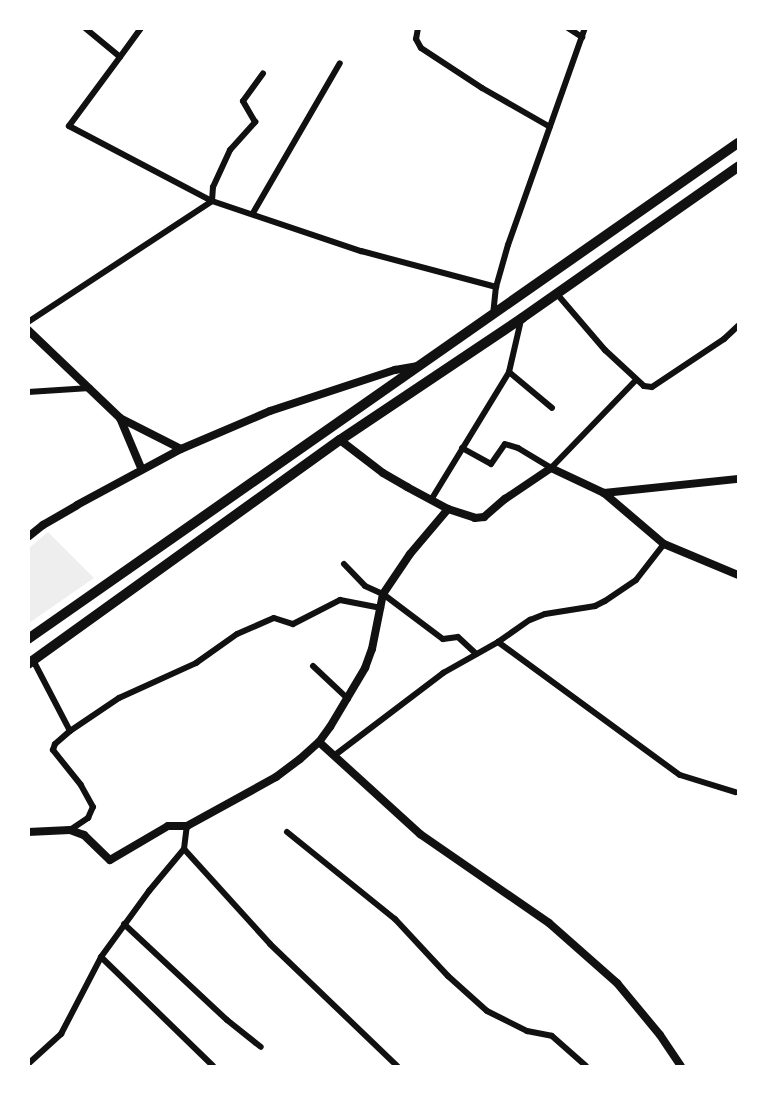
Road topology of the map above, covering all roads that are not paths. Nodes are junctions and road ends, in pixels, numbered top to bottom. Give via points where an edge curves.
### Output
1 (85, 28) edge
2 (141, 28) edge
3 (418, 28) edge
4 (568, 28) edge
5 (585, 28) edge
6 (582, 37) junction
7 (120, 57) junction
8 (340, 63) dead end
9 (263, 73) dead end
10 (549, 127) junction
11 (738, 143) edge
12 (738, 167) edge
13 (212, 201) junction
14 (253, 213) junction
15 (496, 287) junction
16 (556, 294) junction
17 (493, 316) junction
18 (522, 318) junction
19 (28, 322) edge
20 (738, 326) edge
21 (28, 330) edge
22 (423, 365) junction
23 (509, 372) junction
24 (636, 380) junction
25 (90, 388) junction
26 (28, 392) edge
27 (552, 408) dead end
28 (120, 418) junction
29 (340, 440) junction
30 (462, 448) junction
31 (181, 449) junction
32 (551, 468) junction
33 (142, 470) junction
34 (738, 479) edge
35 (604, 493) junction
36 (431, 500) junction
37 (448, 509) junction
38 (43, 525) junction
39 (28, 528) edge
40 (28, 537) edge
41 (664, 544) junction
42 (344, 564) dead end
43 (738, 575) edge
44 (383, 594) junction
45 (381, 608) junction
46 (28, 639) edge
47 (498, 642) junction
48 (476, 654) junction
49 (31, 662) edge
50 (313, 666) dead end
51 (348, 699) junction
52 (70, 731) junction
53 (319, 742) junction
54 (335, 755) junction
55 (735, 792) dead end
56 (187, 826) junction
57 (70, 830) junction
58 (28, 832) edge
59 (286, 832) dead end
60 (184, 849) junction
61 (124, 924) junction
62 (101, 957) junction
63 (261, 1047) dead end
64 (28, 1064) edge
65 (213, 1066) edge
66 (397, 1066) edge
67 (586, 1066) edge
68 (681, 1066) edge

1 - 7 street
2 - 7 street
3 - 10 street via 416,39 421,48
4 - 6 street
5 - 6 street
6 - 10 street
7 - 13 street via 69,126
8 - 14 street
9 - 13 street via 243,101 255,122 230,150 213,187
10 - 15 street
11 - 17 highway
12 - 16 highway
13 - 14 street
13 - 19 street
14 - 15 street via 361,251
15 - 17 street
16 - 18 highway
16 - 24 street
17 - 22 highway
18 - 23 street
18 - 29 highway
20 - 24 street via 652,387
21 - 25 street
22 - 31 street via 395,370 270,411
22 - 46 highway
23 - 27 street
23 - 30 street
24 - 32 street
25 - 26 street
25 - 28 street
28 - 31 street
28 - 33 street
29 - 36 street via 383,473
29 - 49 highway
30 - 32 street via 491,464 505,444 518,447
30 - 36 street
31 - 33 street
32 - 35 street
32 - 37 street via 484,517
33 - 38 street
34 - 35 street
35 - 41 street
36 - 37 street
37 - 44 street
38 - 39 street
38 - 40 street
41 - 43 street
41 - 47 street via 636,580 606,601 545,614
42 - 44 street via 365,586
44 - 45 street
44 - 48 street via 443,639 458,637
45 - 51 street via 372,649
45 - 52 street via 340,600 293,624 274,618 237,634 196,663 119,698
47 - 48 street
47 - 55 street via 680,775
48 - 54 street via 425,685
49 - 52 street
50 - 51 street
51 - 53 street
52 - 57 street via 53,750 88,794 93,807 88,818
53 - 54 street
53 - 56 street via 276,777
54 - 68 street via 420,834 549,924 617,983
56 - 57 street via 168,826 110,860 84,835
56 - 60 street
57 - 58 street
59 - 67 street via 395,919 487,1011 528,1031 552,1036
60 - 61 street
60 - 66 street via 270,944
61 - 62 street
61 - 63 street
62 - 64 street via 61,1034
62 - 65 street

